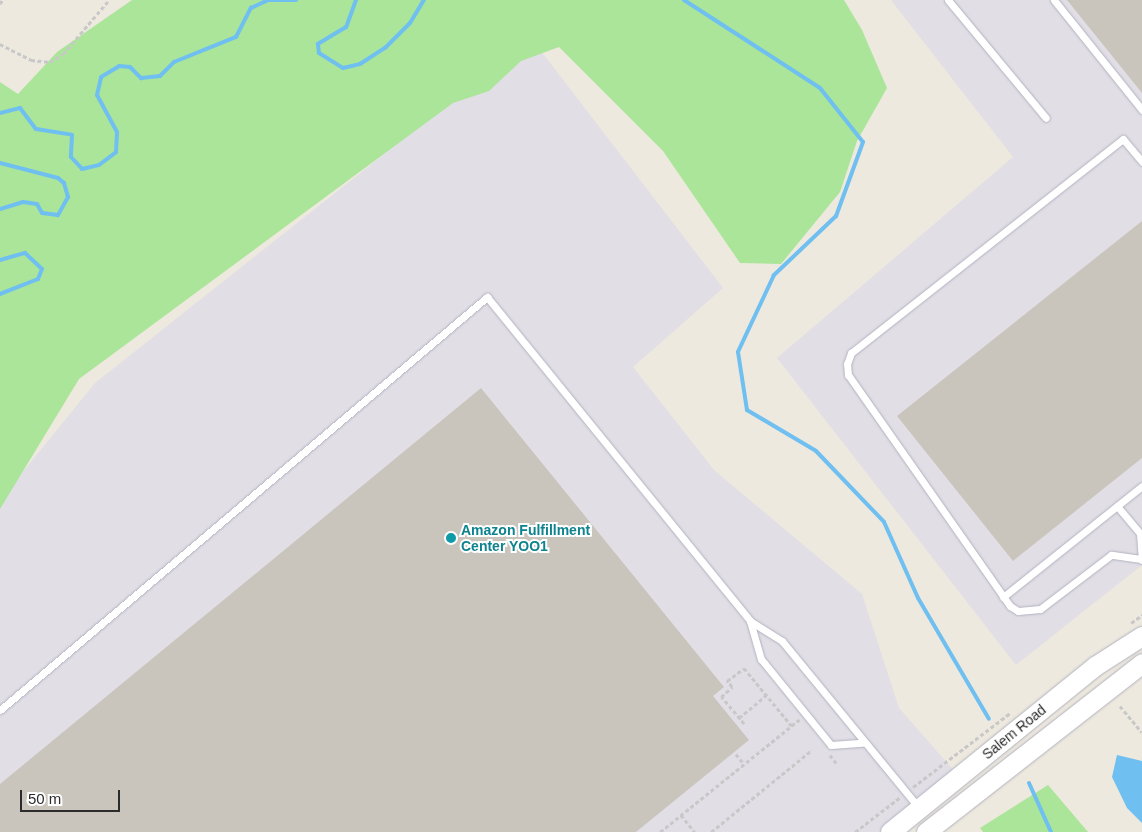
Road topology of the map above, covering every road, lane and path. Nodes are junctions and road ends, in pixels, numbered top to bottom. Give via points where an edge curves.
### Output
1 (2, 0) edge
2 (109, 0) edge
3 (948, 0) edge
4 (1054, 0) edge
5 (0, 4) edge
6 (0, 44) edge
7 (1142, 110) edge
8 (1046, 118) dead end
9 (1142, 162) edge
10 (1142, 486) edge
11 (1117, 506) junction
12 (1141, 532) edge
13 (1141, 559) edge
14 (1003, 597) junction
15 (750, 621) junction
16 (1142, 636) edge
17 (1142, 663) edge
18 (766, 695) junction
19 (1120, 706) dead end
20 (0, 710) edge
21 (739, 718) junction
22 (744, 724) dead end
23 (792, 726) junction
24 (806, 727) dead end
25 (1142, 732) edge
26 (862, 743) junction
27 (825, 749) dead end
28 (812, 750) dead end
29 (736, 754) dead end
30 (744, 764) junction
31 (837, 764) dead end
32 (919, 809) junction
33 (681, 815) junction
34 (660, 832) edge
35 (695, 832) edge
36 (711, 832) edge
37 (890, 832) edge
38 (926, 832) edge

1 - 5 path
2 - 6 path via 63,54 50,62 31,60
3 - 8 lane
4 - 7 lane
9 - 14 lane via 1123,139 852,353 847,364 848,375
10 - 11 lane
11 - 12 lane
11 - 14 lane
12 - 13 lane
13 - 14 lane via 1111,555 1040,609 1018,611
15 - 20 lane via 487,297
15 - 26 lane via 782,642
15 - 26 lane via 761,659 832,745
16 - 32 main road, Salem Road via 1095,666
17 - 38 main road, Salem Road
18 - 21 path
18 - 21 path via 744,668 727,681 732,687 721,697
18 - 23 path
19 - 25 path
21 - 22 path
23 - 24 path via 800,719
23 - 30 path
26 - 32 lane
27 - 31 path
28 - 36 path
29 - 30 path
30 - 33 path
32 - 37 main road, Salem Road
33 - 34 path
33 - 35 path

